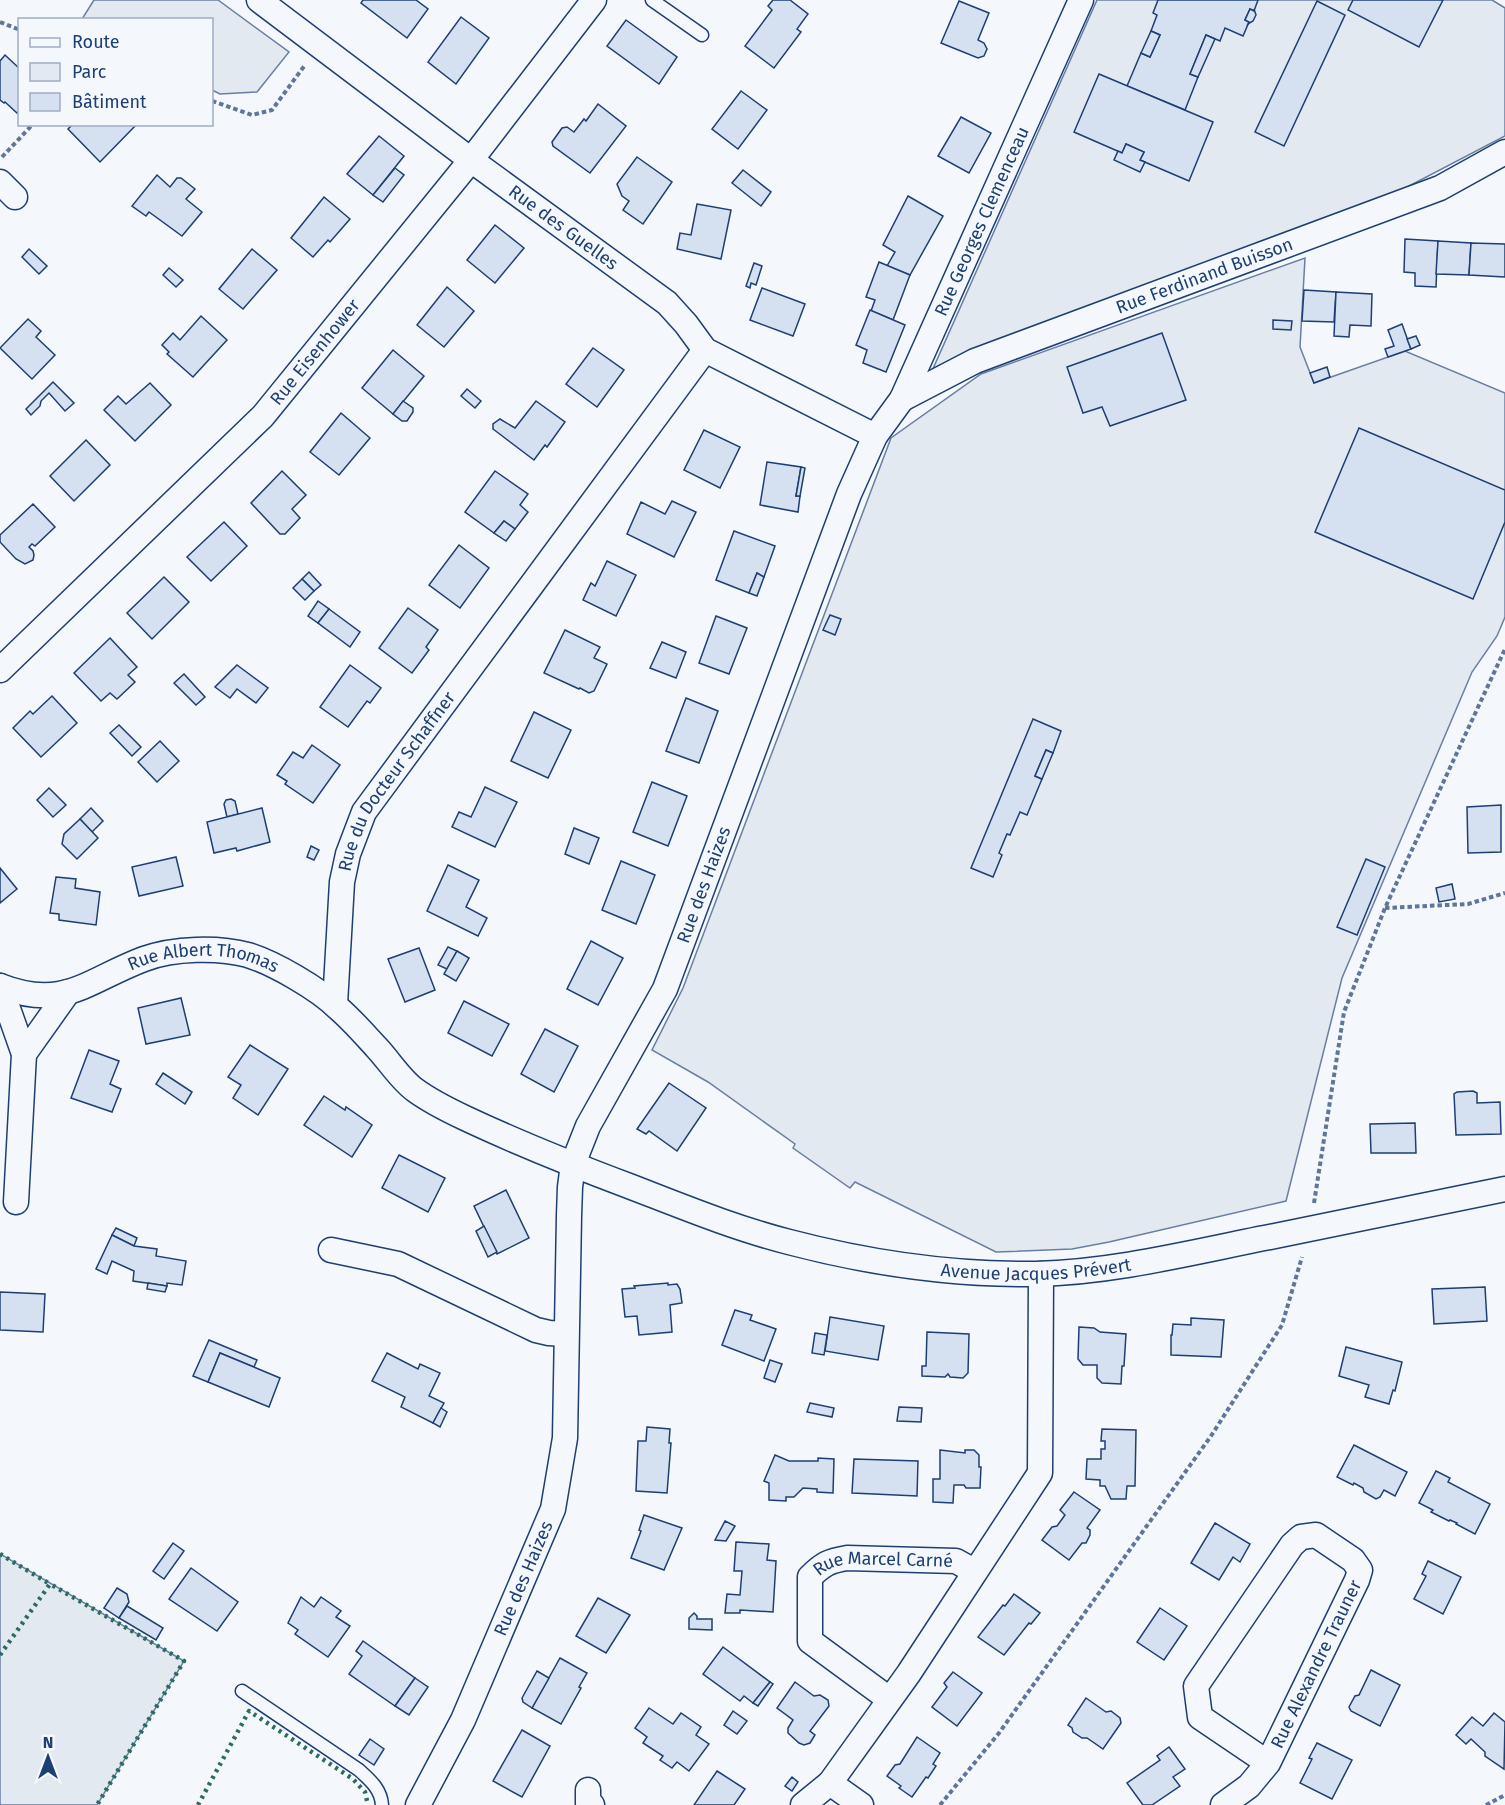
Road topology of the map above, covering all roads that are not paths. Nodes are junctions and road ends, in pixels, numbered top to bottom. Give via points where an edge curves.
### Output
1 (260, 0) edge
2 (594, 0) edge
3 (652, 0) edge
4 (1082, 0) edge
5 (702, 35) dead end
6 (1505, 152) edge
7 (471, 160) junction
8 (705, 350) junction
9 (902, 399) junction
10 (875, 436) junction
11 (0, 670) edge
12 (0, 986) edge
13 (68, 992) junction
14 (335, 1005) junction
15 (24, 1054) junction
16 (573, 1164) junction
17 (1505, 1189) edge
18 (16, 1202) dead end
19 (331, 1250) dead end
20 (1041, 1274) junction
21 (566, 1334) junction
22 (974, 1571) junction
23 (242, 1692) dead end
24 (889, 1699) junction
25 (1268, 1763) junction
26 (830, 1783) junction
27 (382, 1805) edge
28 (418, 1805) edge
29 (803, 1805) edge
30 (861, 1805) edge
31 (1223, 1805) edge

1 - 7 street, Rue des Guelles
2 - 7 street, Rue Eisenhower
3 - 5 lane
4 - 9 street, Rue Georges Clemenceau
6 - 9 street, Rue Ferdinand Buisson via 1440,188 975,361
7 - 8 street, Rue des Guelles via 667,303
7 - 11 street, Rue Eisenhower via 263,416
8 - 10 street, Rue des Guelles
8 - 14 street, Rue du Docteur Schaffner via 364,812 342,882
9 - 10 street, Rue Georges Clemenceau
10 - 16 street, Rue des Haizes via 849,494 665,989 592,1116
12 - 13 street, Rue Albert Thomas via 39,996
12 - 15 street, Rue Albert Thomas
13 - 14 street, Rue Albert Thomas via 149,957 208,949 248,955 289,973
13 - 15 street
14 - 16 street via 413,1089 460,1116
15 - 18 street, Rue Albert Thomas
16 - 20 street, Avenue Jacques Prévert via 685,1208 787,1241 875,1261 957,1271
16 - 21 street, Rue des Haizes
17 - 20 street, Avenue Jacques Prévert via 1170,1258
19 - 21 street via 398,1264 536,1330
20 - 22 street, Rue Marcel Carné via 1040,1473
21 - 28 street, Rue des Haizes via 565,1438 553,1509 463,1720
22 - 24 street, Rue Marcel Carné
22 - 24 street, Rue Marcel Carné via 956,1561 847,1558 820,1566 810,1577 810,1641
23 - 27 lane via 359,1770 374,1783
24 - 26 street, Rue Marcel Carné
25 - 25 street, Rue Alexandre Trauner via 1200,1717 1196,1686 1292,1545 1301,1537 1316,1535 1353,1560 1360,1570
25 - 31 street, Rue Alexandre Trauner via 1249,1786
26 - 29 street, Rue Marcel Carné
26 - 30 street

